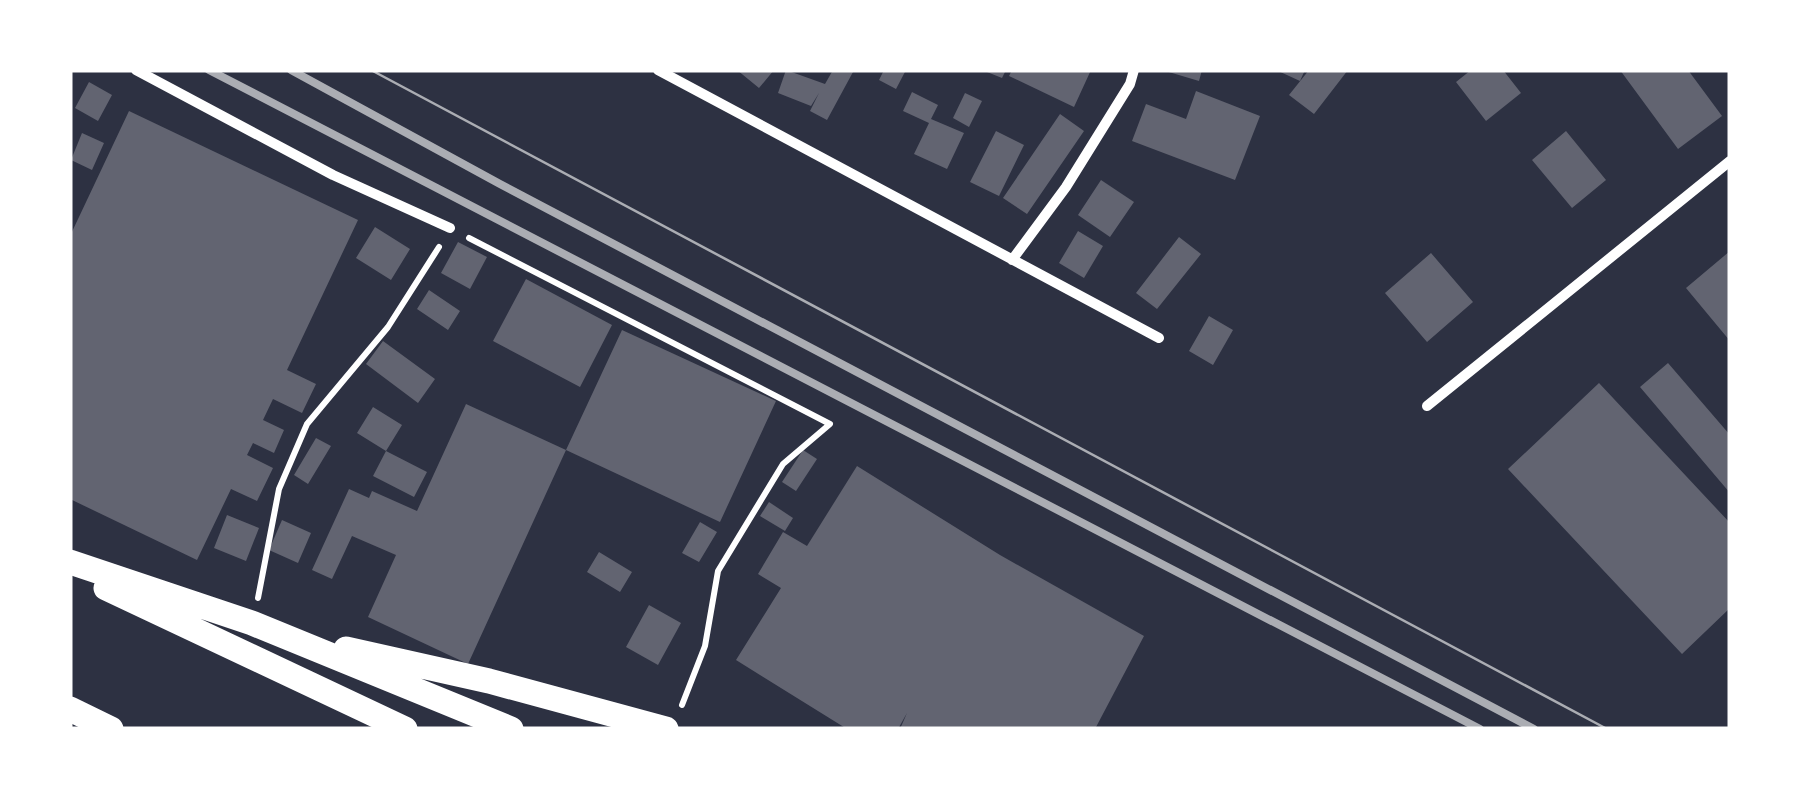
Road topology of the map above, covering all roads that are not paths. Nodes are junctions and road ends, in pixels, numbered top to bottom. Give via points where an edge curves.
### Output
1 (136, 70) edge
2 (658, 70) edge
3 (1134, 70) edge
4 (1730, 161) edge
5 (450, 228) road end
6 (1012, 260) junction
7 (1159, 338) dead end
8 (1427, 406) dead end
9 (70, 562) edge
10 (70, 572) edge
11 (278, 633) junction
12 (70, 710) edge
13 (672, 721) edge
14 (111, 729) edge
15 (405, 729) edge
16 (511, 729) edge

1 - 5 street
2 - 6 street
3 - 6 street via 1066,187
4 - 8 street
6 - 7 street
9 - 11 highway
10 - 15 highway
11 - 13 highway
11 - 16 highway
12 - 14 highway

